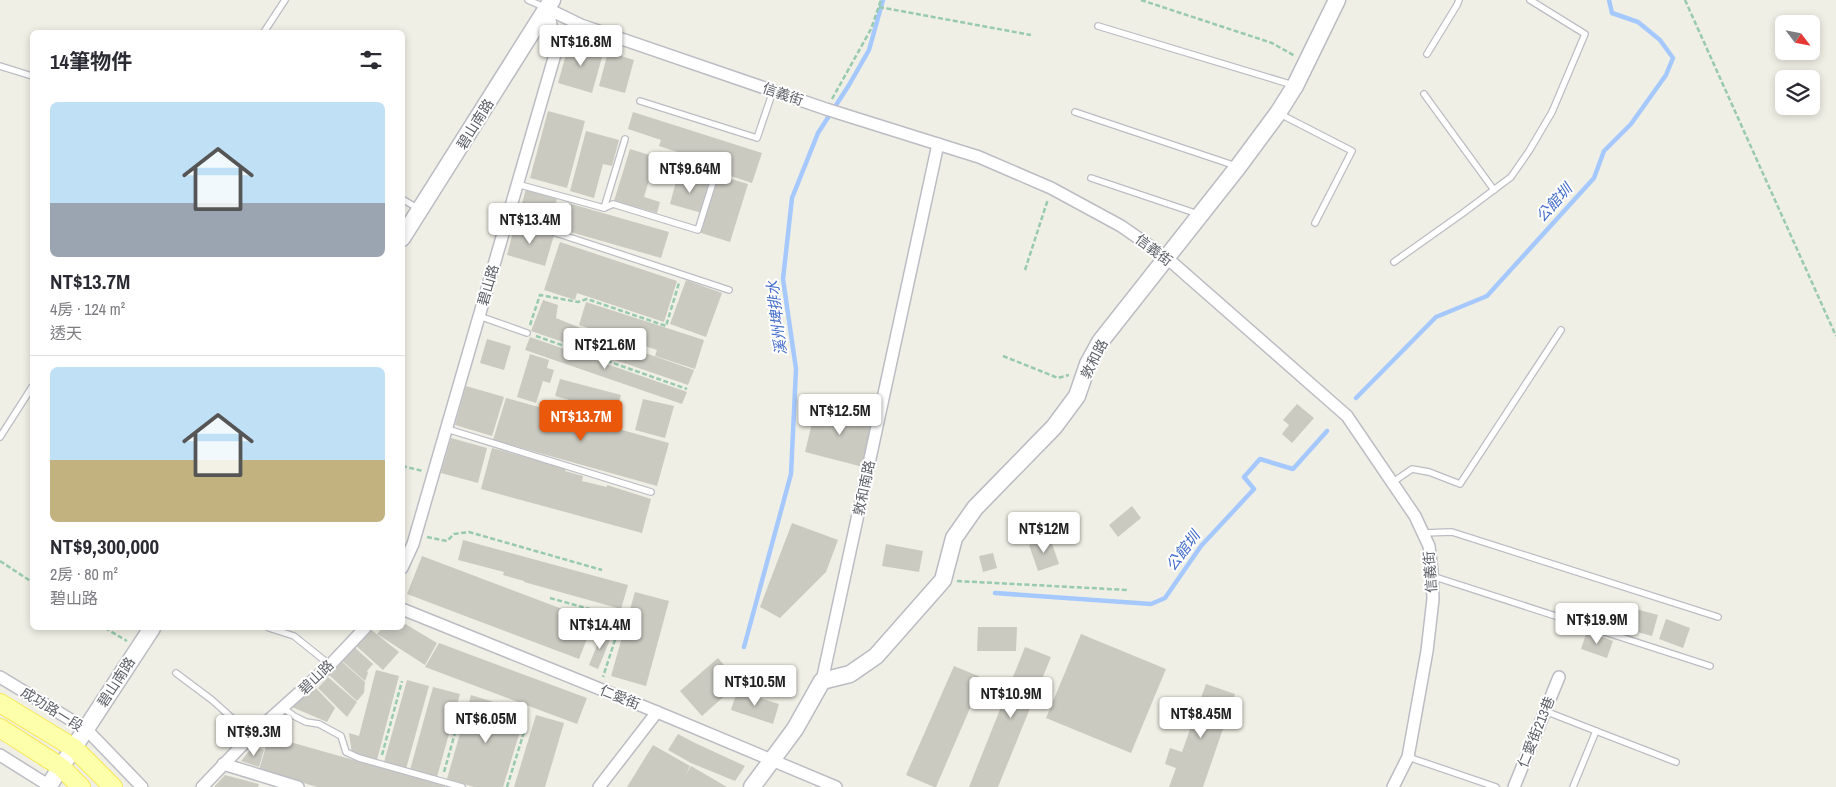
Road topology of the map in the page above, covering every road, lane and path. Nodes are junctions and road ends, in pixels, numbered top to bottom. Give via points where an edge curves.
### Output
1 (285, 0) edge
2 (528, 0) edge
3 (881, 0) edge
4 (1142, 0) edge
5 (1459, 0) edge
6 (1530, 0) edge
7 (1685, 0) edge
8 (1335, 1) edge
9 (550, 4) edge
10 (879, 7) junction
11 (1098, 26) dead end
12 (265, 30) edge
13 (1032, 35) dead end
14 (1427, 54) dead end
15 (1306, 62) junction
16 (0, 66) edge
17 (30, 75) edge
18 (1295, 86) junction
19 (772, 91) junction
20 (1424, 94) dead end
21 (640, 101) dead end
22 (826, 109) junction
23 (1075, 112) dead end
24 (1278, 113) junction
25 (625, 140) dead end
26 (938, 144) junction
27 (1238, 167) junction
28 (1091, 178) dead end
29 (714, 179) dead end
30 (517, 184) junction
31 (1051, 188) junction
32 (1494, 190) junction
33 (405, 201) edge
34 (604, 208) junction
35 (421, 210) junction
36 (1201, 215) junction
37 (508, 217) junction
38 (1315, 223) dead end
39 (405, 234) edge
40 (1167, 258) junction
41 (1394, 262) dead end
42 (1024, 270) dead end
43 (682, 274) junction
44 (729, 290) dead end
45 (479, 316) junction
46 (1561, 330) dead end
47 (527, 332) junction
48 (1836, 336) edge
49 (1003, 356) dead end
50 (1088, 364) junction
51 (687, 389) dead end
52 (30, 390) edge
53 (447, 429) junction
54 (0, 437) edge
55 (405, 467) edge
56 (433, 473) junction
57 (1393, 482) junction
58 (651, 492) dead end
59 (1423, 533) junction
60 (416, 534) junction
61 (0, 561) edge
62 (405, 561) edge
63 (602, 570) dead end
64 (1432, 576) junction
65 (943, 580) junction
66 (30, 581) edge
67 (1128, 590) dead end
68 (550, 598) dead end
69 (405, 610) edge
70 (1718, 617) dead end
71 (108, 630) edge
72 (151, 630) edge
73 (276, 630) edge
74 (363, 630) edge
75 (138, 649) junction
76 (330, 665) junction
77 (1710, 666) dead end
78 (176, 674) dead end
79 (0, 677) edge
80 (1559, 677) dead end
81 (402, 681) dead end
82 (822, 681) junction
83 (599, 688) junction
84 (464, 701) dead end
85 (0, 703) edge
86 (283, 708) junction
87 (1545, 711) junction
88 (657, 712) junction
89 (0, 728) edge
90 (86, 729) junction
91 (1596, 731) junction
92 (524, 732) dead end
93 (252, 735) junction
94 (74, 748) junction
95 (0, 755) edge
96 (1408, 757) junction
97 (772, 761) junction
98 (1676, 762) dead end
99 (223, 764) junction
100 (380, 764) junction
101 (61, 767) junction
102 (441, 781) junction
103 (49, 786) edge
104 (81, 787) edge
105 (112, 787) edge
106 (142, 787) edge
107 (202, 787) edge
108 (298, 787) edge
109 (462, 787) edge
110 (507, 787) edge
111 (598, 787) edge
112 (752, 787) edge
113 (836, 787) edge
114 (1393, 787) edge
115 (1496, 787) edge
116 (1514, 787) edge
117 (1573, 787) edge

1 - 12 lane
2 - 9 lane
3 - 10 path
4 - 15 path via 1272,43
5 - 14 lane
6 - 32 lane via 1585,34 1543,128 1511,176
7 - 48 path
8 - 15 street, 敦和路
9 - 19 street, 信義街 via 580,25
9 - 30 street, 碧山路 via 556,51
9 - 35 street, 碧山南路
10 - 13 path
10 - 22 path via 871,29
11 - 18 lane
15 - 18 street, 敦和路
16 - 17 lane
18 - 24 street, 敦和路
19 - 21 lane via 757,138
19 - 22 street, 信義街
20 - 32 lane
22 - 26 street, 信義街
23 - 27 lane
24 - 27 street, 敦和路
24 - 38 lane via 1352,152
25 - 34 lane
26 - 31 street, 信義街 via 979,157
26 - 82 street, 敦和南路
27 - 36 street, 敦和路
28 - 36 lane
29 - 34 lane via 698,230 613,204
30 - 34 lane
30 - 37 street, 碧山路
31 - 40 street, 信義街 via 1121,226
31 - 42 path
32 - 41 lane
33 - 35 lane
35 - 39 street, 碧山南路
36 - 40 street, 敦和路
37 - 43 lane
37 - 45 street, 碧山路
40 - 50 street, 敦和路 via 1100,342
40 - 57 street, 信義街 via 1347,416
43 - 44 lane
43 - 47 path via 666,326 587,299 578,302 540,295
45 - 47 lane
45 - 53 street, 碧山路
46 - 57 lane via 1460,484 1412,469
47 - 51 path
49 - 50 path via 1058,378
50 - 65 street, 敦和路 via 1077,396 1054,427 975,508 954,538
52 - 54 lane
53 - 56 street, 碧山路
53 - 58 lane
55 - 56 path
56 - 60 street, 碧山路
57 - 59 street, 信義街
59 - 64 street, 信義街 via 1429,546
59 - 70 lane via 1452,532
60 - 62 street, 碧山路
60 - 63 path via 447,541 454,534 469,532
61 - 66 path
64 - 77 lane
64 - 96 street, 信義街 via 1433,599 1427,651
65 - 67 path
65 - 82 street, 敦和路 via 876,656 850,674
68 - 83 path via 622,618
69 - 83 street, 仁愛街
71 - 75 path
72 - 75 street, 碧山南路
73 - 76 lane via 294,636
74 - 76 street, 碧山路
75 - 90 street, 碧山南路
76 - 86 street, 碧山路
78 - 93 lane
79 - 90 street, 成功路一段
80 - 87 street, 仁愛街213巷
81 - 100 path
82 - 97 street, 敦和南路 via 795,729
83 - 88 street, 仁愛街
84 - 102 path
85 - 94 main road, 成功路一段
86 - 93 street, 碧山路
86 - 100 lane via 306,722 319,724 341,736 346,752
87 - 91 lane
87 - 116 street, 仁愛街213巷
88 - 97 street, 仁愛街
88 - 111 street
89 - 101 main road
90 - 94 street, 碧山南路
90 - 106 street, 成功路一段
91 - 98 lane
91 - 117 lane
92 - 110 path
93 - 99 street, 碧山路
94 - 101 street, 碧山南路
94 - 105 main road, 成功路一段
95 - 103 street
96 - 114 street, 信義街
96 - 115 lane
97 - 112 street
97 - 113 street, 仁愛街
99 - 107 street, 碧山路
99 - 108 street
100 - 102 lane
101 - 103 street, 碧山南路
101 - 104 main road
102 - 109 lane

